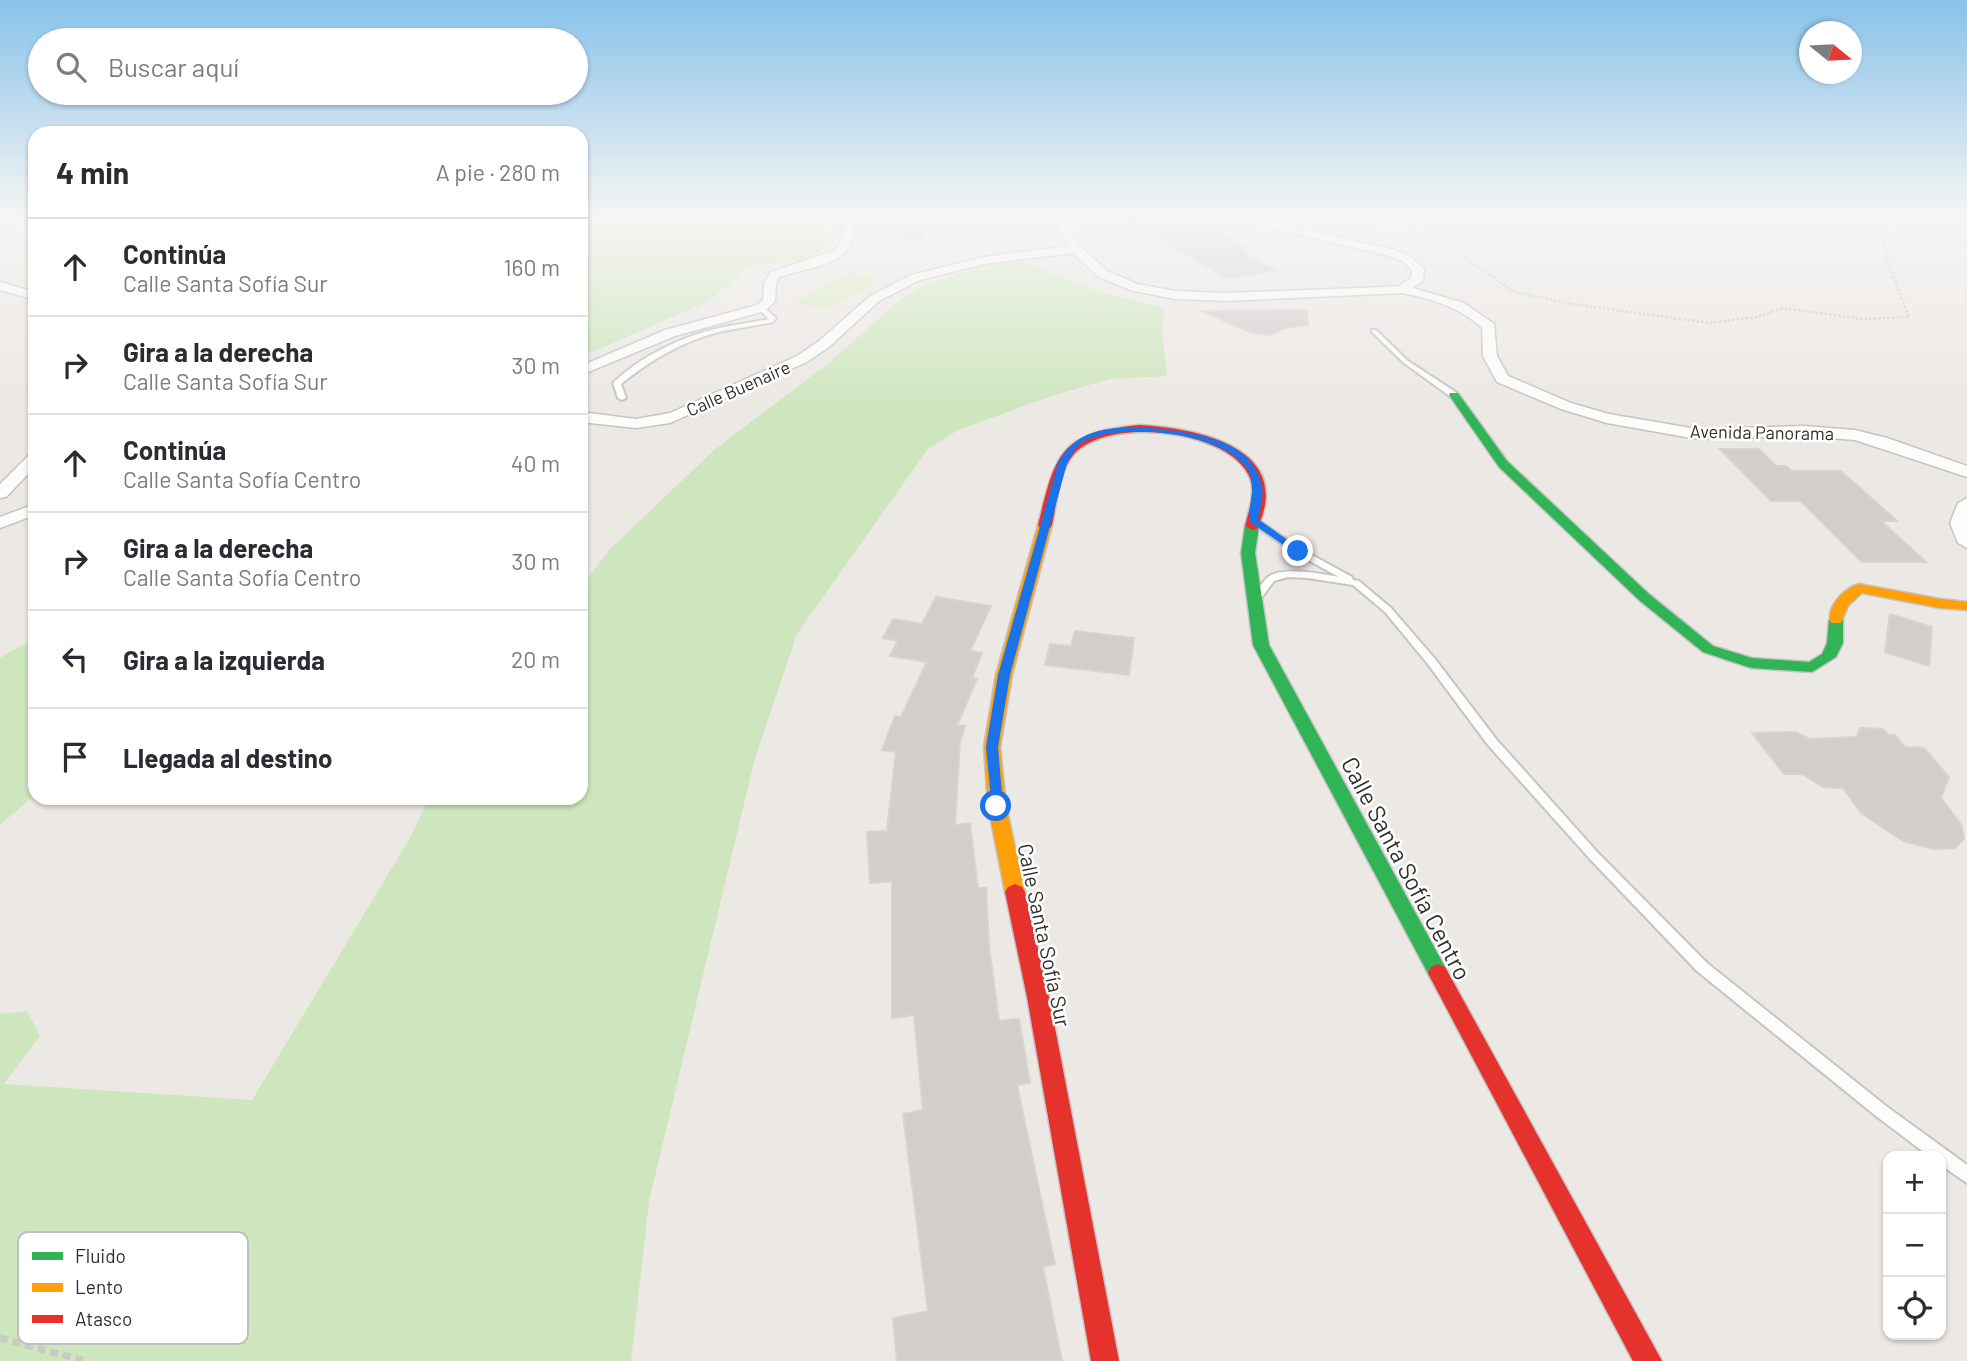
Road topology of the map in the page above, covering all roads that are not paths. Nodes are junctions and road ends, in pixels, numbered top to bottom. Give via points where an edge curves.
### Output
1 (771, 282) edge
2 (906, 282) edge
3 (1118, 282) edge
4 (1414, 282) edge
5 (0, 286) edge
6 (1402, 289) junction
7 (28, 294) edge
8 (761, 308) junction
9 (1374, 331) dead end
10 (588, 368) edge
11 (1454, 395) joint
12 (622, 398) dead end
13 (588, 418) edge
14 (1158, 431) joint
15 (28, 465) edge
16 (1967, 472) edge
17 (28, 478) edge
18 (0, 494) edge
19 (0, 503) edge
20 (1967, 503) edge
21 (28, 509) edge
22 (28, 512) edge
23 (1253, 520) junction
24 (0, 523) edge
25 (1967, 542) edge
26 (1356, 583) junction
27 (1253, 603) junction
28 (1967, 606) edge
29 (1967, 1175) edge
30 (1105, 1361) edge
31 (1648, 1361) edge

1 - 8 street via 769,301
2 - 13 street, Calle Buenaire via 865,306 824,344 780,372 655,422 625,425
3 - 6 street, Avenida Panorama via 1175,296
4 - 6 street
5 - 7 street
6 - 16 street, Avenida Panorama via 1460,304 1478,315 1489,327 1490,356 1502,379 1566,405 1607,418 1697,434 1804,431 1855,435
8 - 10 street via 670,333
8 - 12 lane via 771,321 715,331 678,344 621,377 617,383
9 - 11 lane via 1406,362
11 - 28 street via 1503,464 1644,597 1708,649 1751,663 1812,667 1828,657 1835,643 1837,610 1859,588
14 - 23 street, Calle Santa Sofía Centro via 1216,443 1245,461 1258,488
14 - 30 street, Calle Santa Sofía Sur via 1124,429 1094,434 1069,450 1062,463 1004,675 992,747 996,806 1038,996
15 - 18 street
17 - 18 street
19 - 21 street
20 - 25 street via 1958,517 1959,532
22 - 24 street
23 - 26 lane
23 - 27 street, Calle Santa Sofía Centro via 1248,550
26 - 27 lane via 1288,575 1271,579
26 - 29 lane via 1388,610 1492,742 1594,856 1702,967
27 - 31 street, Calle Santa Sofía Centro via 1261,645

